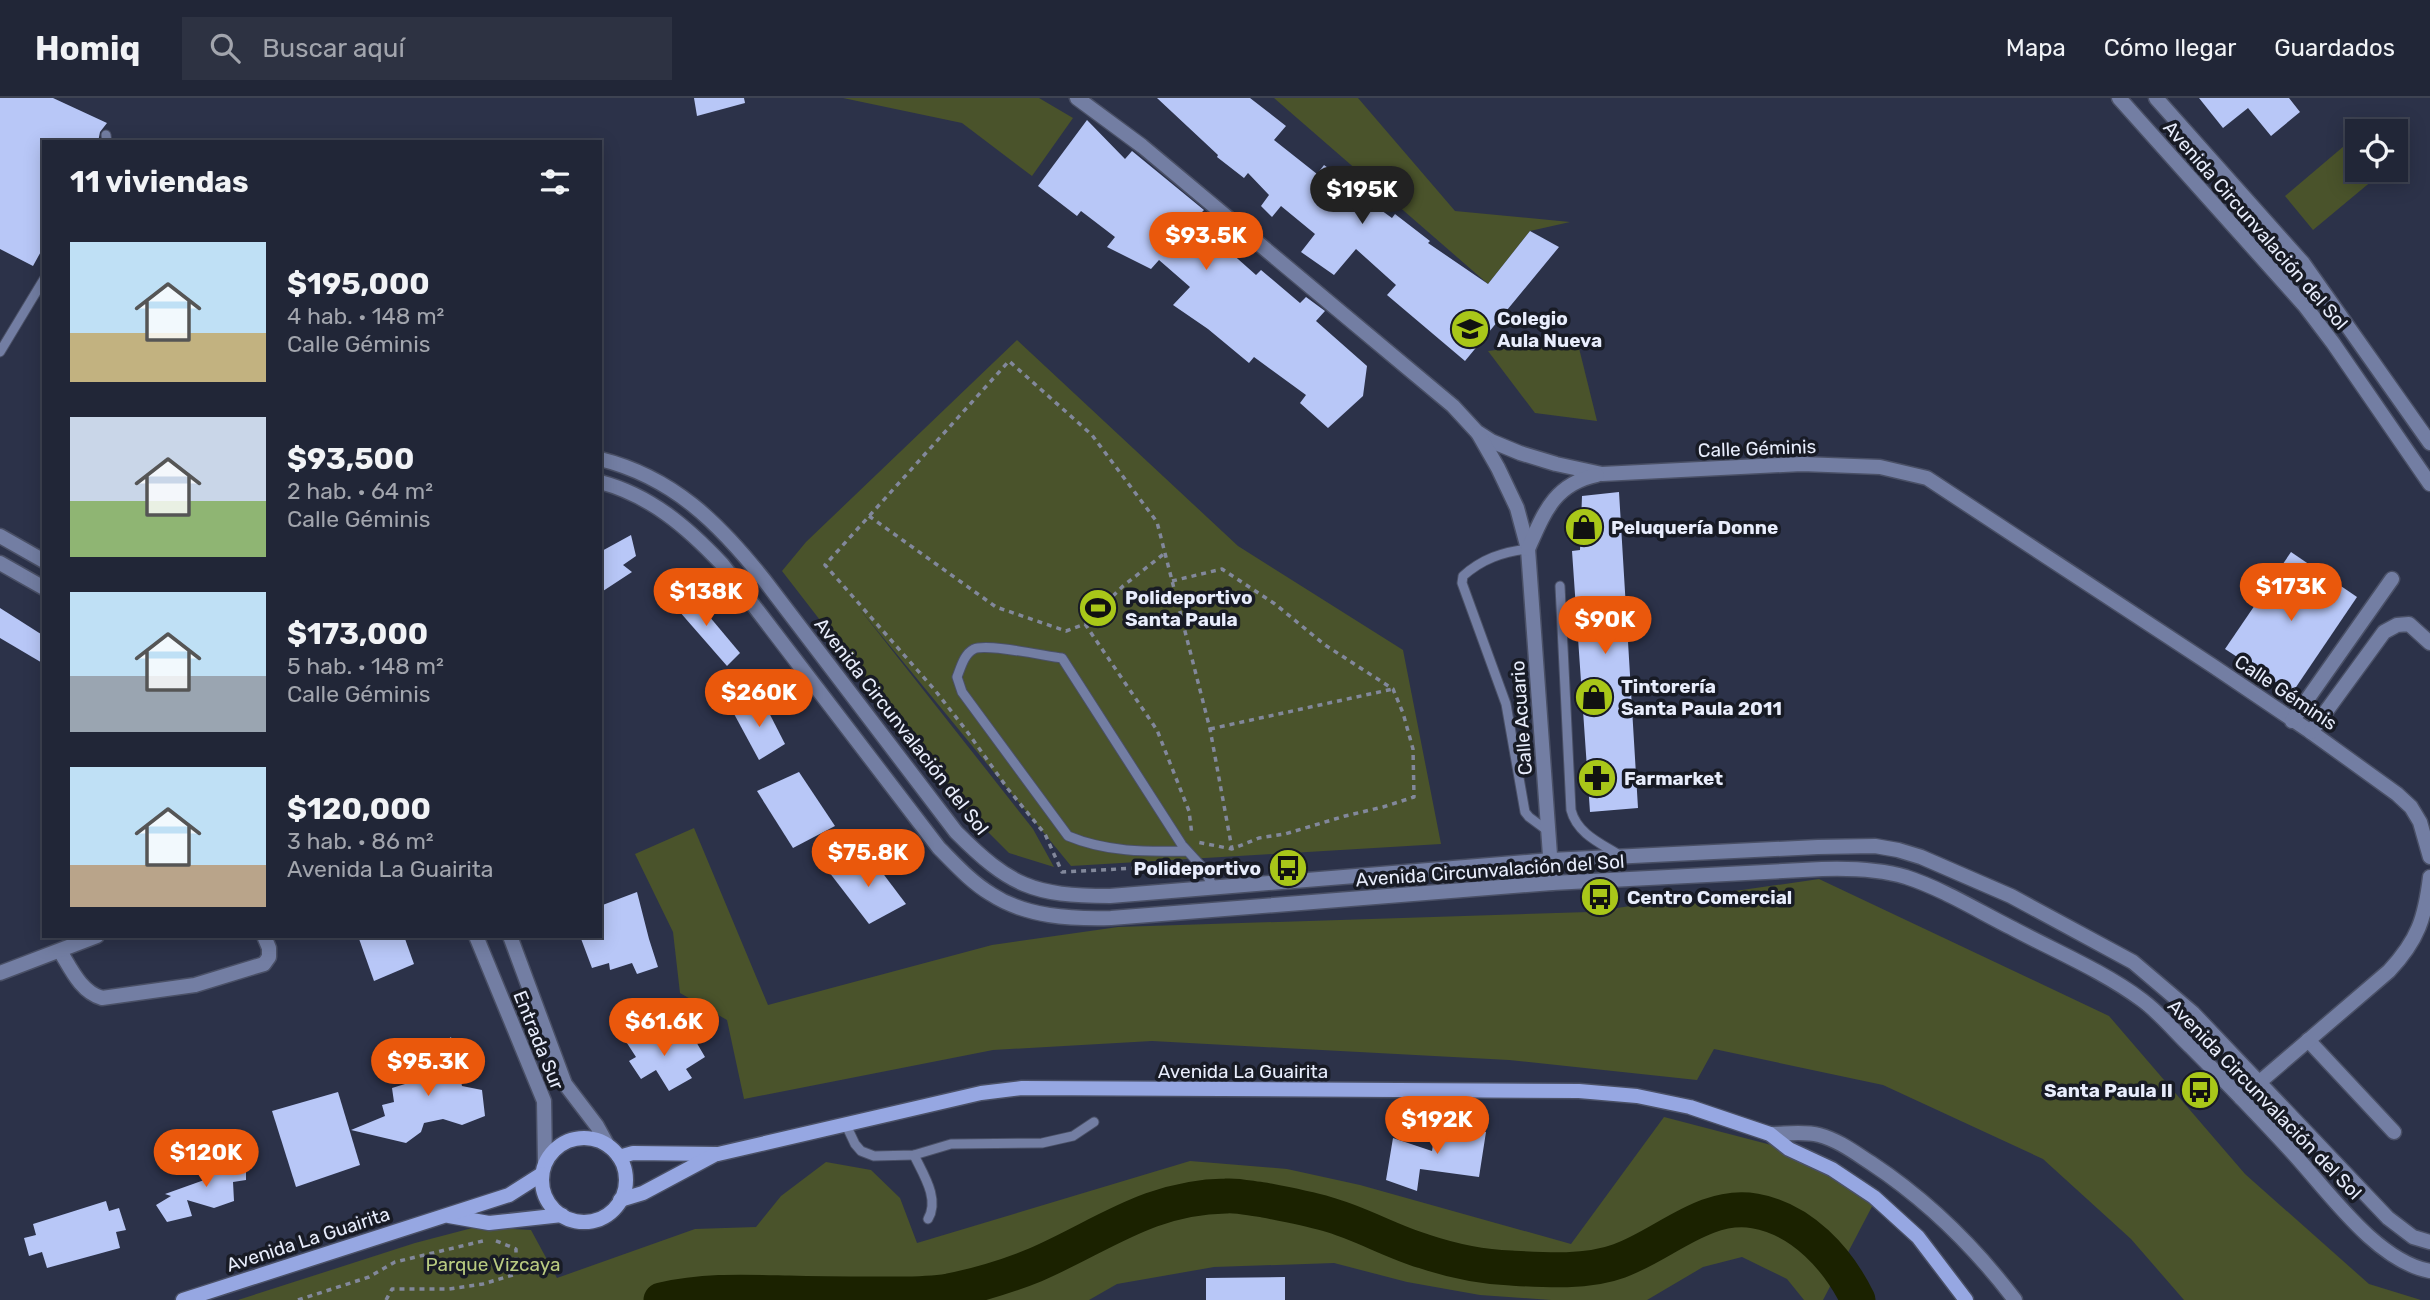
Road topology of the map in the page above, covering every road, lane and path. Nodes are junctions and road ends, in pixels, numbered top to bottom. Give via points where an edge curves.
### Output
1 (1077, 98) edge
2 (2119, 98) edge
3 (2156, 98) edge
4 (2242, 196) junction
5 (2221, 211) junction
6 (42, 282) edge
7 (0, 352) edge
8 (1477, 432) junction
9 (2430, 443) edge
10 (602, 459) edge
11 (1602, 474) junction
12 (602, 482) edge
13 (2430, 484) edge
14 (869, 516) junction
15 (0, 536) edge
16 (1528, 550) junction
17 (1165, 553) junction
18 (42, 560) edge
19 (0, 563) edge
20 (2392, 579) dead end
21 (1172, 581) junction
22 (1560, 586) dead end
23 (42, 587) edge
24 (1085, 624) junction
25 (2430, 643) edge
26 (1393, 689) junction
27 (2292, 721) junction
28 (1210, 729) junction
29 (2311, 732) junction
30 (1549, 832) junction
31 (1232, 849) junction
32 (1186, 851) junction
33 (1623, 857) junction
34 (2430, 857) edge
35 (1551, 860) junction
36 (1162, 867) dead end
37 (2430, 877) edge
38 (1552, 883) junction
39 (1213, 887) junction
40 (1110, 896) junction
41 (1111, 918) junction
42 (92, 938) edge
43 (265, 938) edge
44 (477, 938) edge
45 (511, 938) edge
46 (60, 951) junction
47 (0, 973) edge
48 (2308, 1040) junction
49 (2259, 1082) junction
50 (2241, 1098) junction
51 (1094, 1122) dead end
52 (846, 1125) junction
53 (2394, 1132) dead end
54 (1770, 1134) junction
55 (608, 1146) junction
56 (718, 1154) junction
57 (914, 1155) junction
58 (619, 1157) junction
59 (544, 1168) junction
60 (620, 1200) junction
61 (562, 1215) junction
62 (444, 1216) junction
63 (928, 1219) dead end
64 (2430, 1242) edge
65 (2430, 1271) edge
66 (184, 1300) edge
67 (298, 1300) edge
68 (386, 1300) edge
69 (1966, 1300) edge
70 (2015, 1300) edge

1 - 8 street, Calle Géminis via 1142,146 1453,406
2 - 5 street, Avenida Circunvalación del Sol
3 - 4 street, Avenida Circunvalación del Sol
4 - 5 street
4 - 9 street, Avenida Circunvalación del Sol via 2303,263
5 - 13 street, Avenida Circunvalación del Sol via 2305,306
6 - 7 lane
8 - 11 street, Calle Géminis via 1520,453
8 - 16 street, Calle Acuario via 1517,508
10 - 40 street, Avenida Circunvalación del Sol via 656,479 714,522 756,570 956,832 985,862 1025,885 1079,896
11 - 16 street via 1565,486
11 - 27 street, Calle Géminis via 1802,464 1880,467 1927,478
12 - 41 street, Avenida Circunvalación del Sol via 621,487 671,516 722,564 932,839 971,879 992,895 1046,915
14 - 17 path via 1009,361 1092,435 1157,522
14 - 24 path via 996,607 1066,631
14 - 36 path via 825,565 958,720 1045,834 1062,872
15 - 18 street
16 - 30 street, Calle Acuario
16 - 30 lane via 1488,558 1463,576 1462,583 1506,704 1525,812
17 - 21 path
17 - 24 path
19 - 23 street
20 - 27 street
21 - 26 path via 1222,569
21 - 28 path
22 - 33 lane via 1571,810 1581,830
24 - 31 path via 1157,730 1189,811 1193,841
25 - 29 street via 2409,624 2384,632
26 - 28 path
26 - 31 path via 1413,749 1414,797
27 - 29 street, Calle Géminis
28 - 31 path
29 - 34 street, Calle Géminis via 2411,807
30 - 35 street, Calle Acuario
32 - 32 lane via 1062,659 994,648 976,648 966,655 957,677 962,692 1068,836 1134,851
32 - 39 lane via 1204,869
33 - 35 street, Avenida Circunvalación del Sol
33 - 49 street, Avenida Circunvalación del Sol via 1875,846 1921,857 2011,896 2133,962 2193,1013
35 - 38 street, Calle Acuario
35 - 39 street, Avenida Circunvalación del Sol
37 - 48 street via 2420,927 2407,952
38 - 41 street, Avenida Circunvalación del Sol
38 - 50 street, Avenida Circunvalación del Sol via 1853,868 1909,878 2127,990 2164,1019
39 - 40 street, Avenida Circunvalación del Sol
40 - 41 street
42 - 46 street
43 - 46 street via 269,957 264,964 195,985 102,998 85,989
44 - 59 street, Entrada Sur via 544,1101
45 - 55 street, Entrada Sur via 565,1084
46 - 47 street
48 - 49 street
48 - 53 street
49 - 50 street
49 - 64 street, Avenida Circunvalación del Sol via 2388,1218 2413,1237
50 - 65 street, Avenida Circunvalación del Sol via 2372,1239 2401,1261
51 - 57 lane via 1073,1136 1042,1143 951,1144
52 - 54 street, Avenida La Guairita via 981,1093 1022,1088 1579,1091 1690,1107
52 - 56 street, Avenida La Guairita
52 - 57 lane via 861,1151 874,1156
54 - 69 street, Avenida La Guairita via 1874,1197 1918,1237
54 - 70 street, Avenida La Guairita via 1815,1133 1839,1142 1874,1165 1960,1234
55 - 58 street
55 - 59 street, Avenida La Guairita via 578,1139 558,1147
56 - 58 street, Avenida La Guairita via 633,1153
56 - 60 street, Avenida La Guairita
57 - 63 lane via 933,1200
58 - 60 street via 626,1183
59 - 61 street via 546,1197
59 - 62 street, Avenida La Guairita via 509,1195
60 - 61 street, Avenida La Guairita via 605,1216 594,1220 583,1222
61 - 62 street, Avenida La Guairita via 489,1223
62 - 66 street, Avenida La Guairita
67 - 68 path via 369,1277 420,1254 491,1239 516,1248 516,1274 449,1289 392,1289

